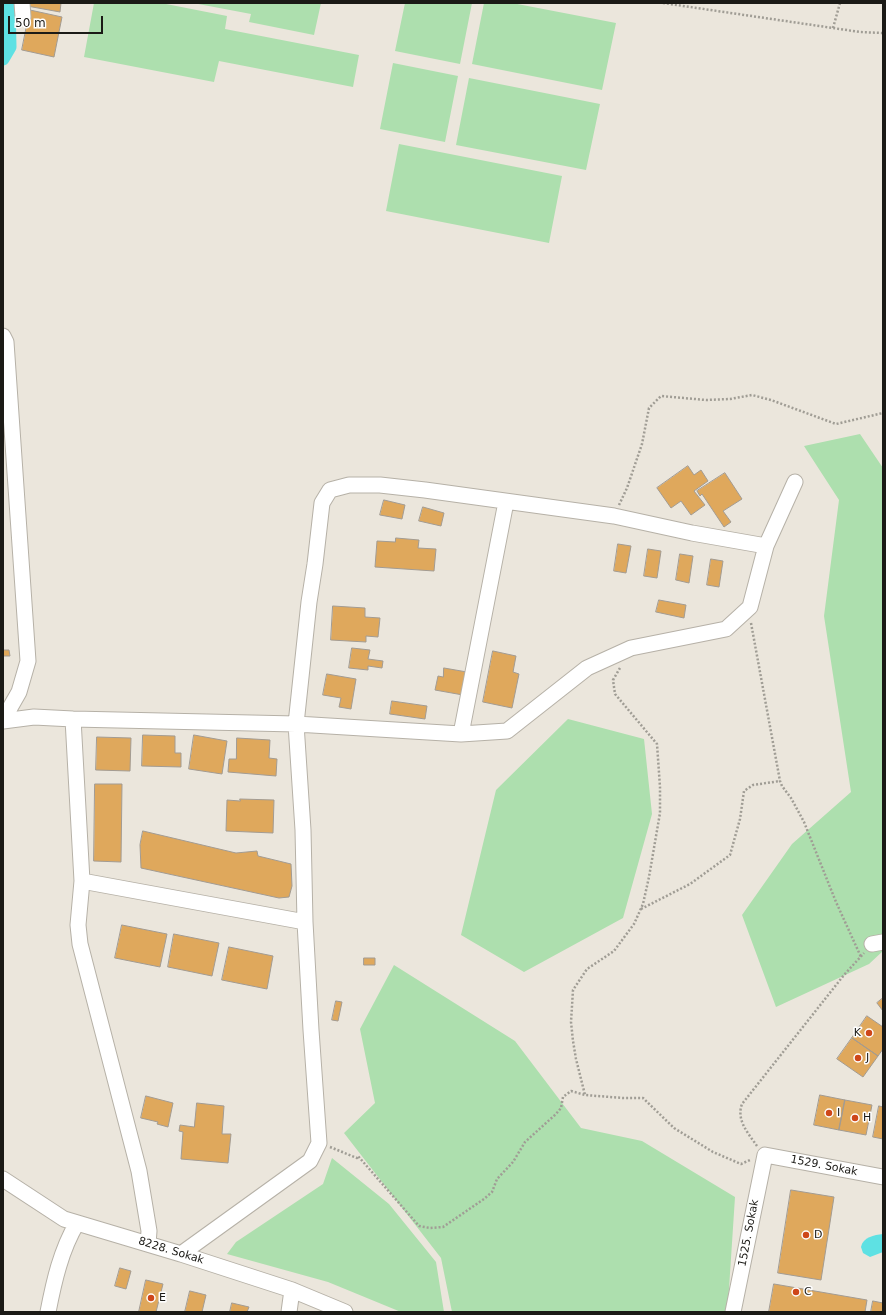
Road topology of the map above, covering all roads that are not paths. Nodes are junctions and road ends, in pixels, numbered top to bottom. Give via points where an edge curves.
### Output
1 (3, 336) edge
2 (795, 482) dead end
3 (506, 502) junction
4 (766, 546) junction
5 (73, 719) junction
6 (3, 720) edge
7 (296, 724) junction
8 (461, 734) junction
9 (82, 881) junction
10 (305, 922) junction
11 (765, 1155) joint
12 (883, 1177) edge
13 (3, 1180) edge
14 (76, 1223) junction
15 (148, 1244) junction
16 (181, 1254) junction
17 (292, 1290) junction
18 (48, 1312) edge
19 (289, 1312) edge
20 (345, 1312) edge
21 (734, 1312) edge

1 - 6 street via 6,342 28,661 19,692
2 - 4 street
3 - 4 street via 614,516
3 - 7 street via 380,485 349,485 330,490 322,503
3 - 8 street
4 - 8 street via 750,607 726,629 631,648 587,668 507,731
5 - 6 street via 34,717
5 - 7 street
5 - 9 street
7 - 8 street
7 - 10 street via 303,830
9 - 10 street
9 - 15 street via 78,925 80,944 139,1171 149,1231
10 - 16 street via 319,1142 310,1161
11 - 12 street, 1529. Sokak
11 - 21 street, 1525. Sokak
13 - 14 street, 8228. Sokak
14 - 15 street, 8228. Sokak
14 - 18 street via 59,1266
15 - 16 street, 8228. Sokak
16 - 17 street, 8228. Sokak
17 - 19 street
17 - 20 street, 8228. Sokak

